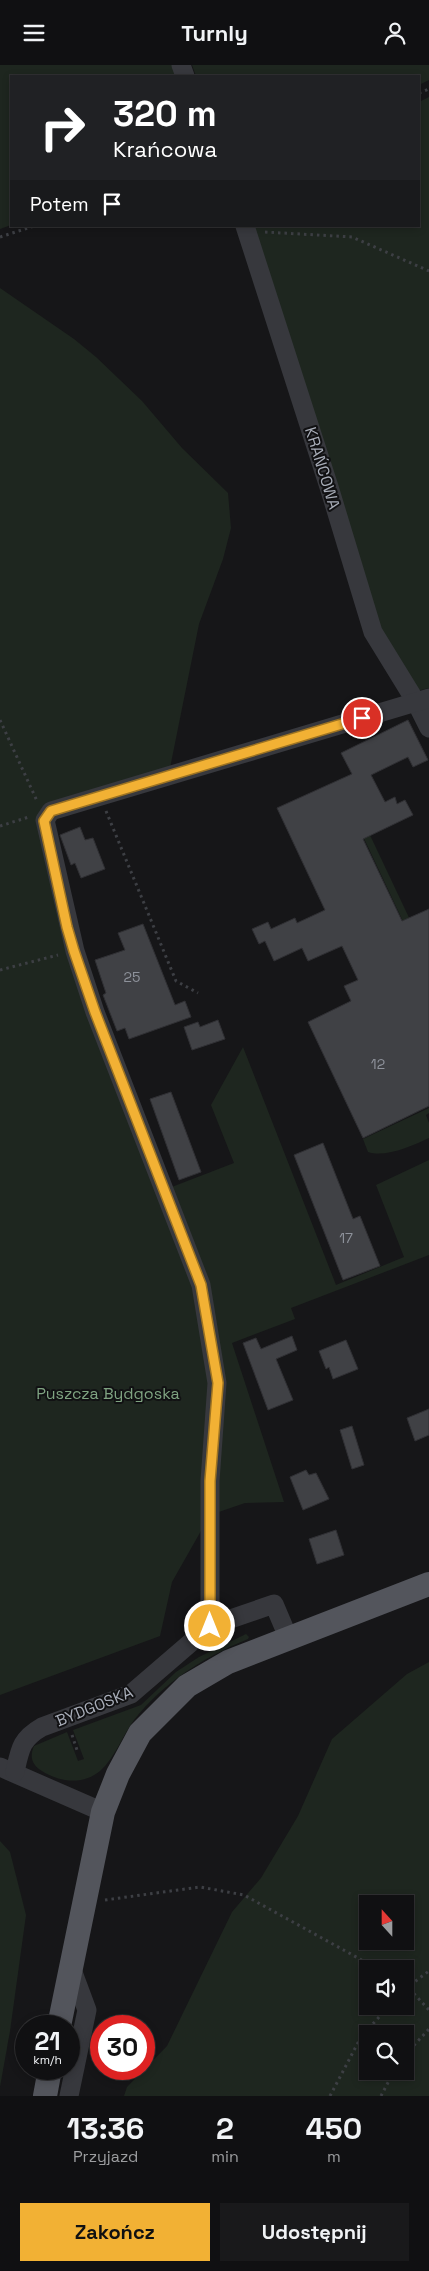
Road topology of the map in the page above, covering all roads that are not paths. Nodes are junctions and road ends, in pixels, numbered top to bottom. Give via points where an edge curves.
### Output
1 (246, 228) edge
2 (423, 700) edge
3 (429, 728) edge
4 (429, 1584) edge
5 (210, 1626) junction
6 (288, 1637) junction
7 (7, 1769) edge
8 (103, 1812) junction
9 (71, 1967) junction
10 (61, 2015) edge
11 (48, 2080) edge
12 (45, 2096) edge
13 (68, 2096) edge

1 - 2 street, KRAŃCOWA via 372,632
2 - 3 street, KRAŃCOWA
2 - 5 street via 51,811 44,821 74,951 201,1285 218,1383 210,1481
4 - 6 main road
5 - 6 street via 274,1604
5 - 7 street, BYDGOSKA via 132,1694 29,1734
6 - 8 main road via 228,1662 187,1686 140,1733 118,1774
7 - 8 street, BYDGOSKA
8 - 9 main road
9 - 10 main road
9 - 13 street via 87,2010
11 - 12 main road

